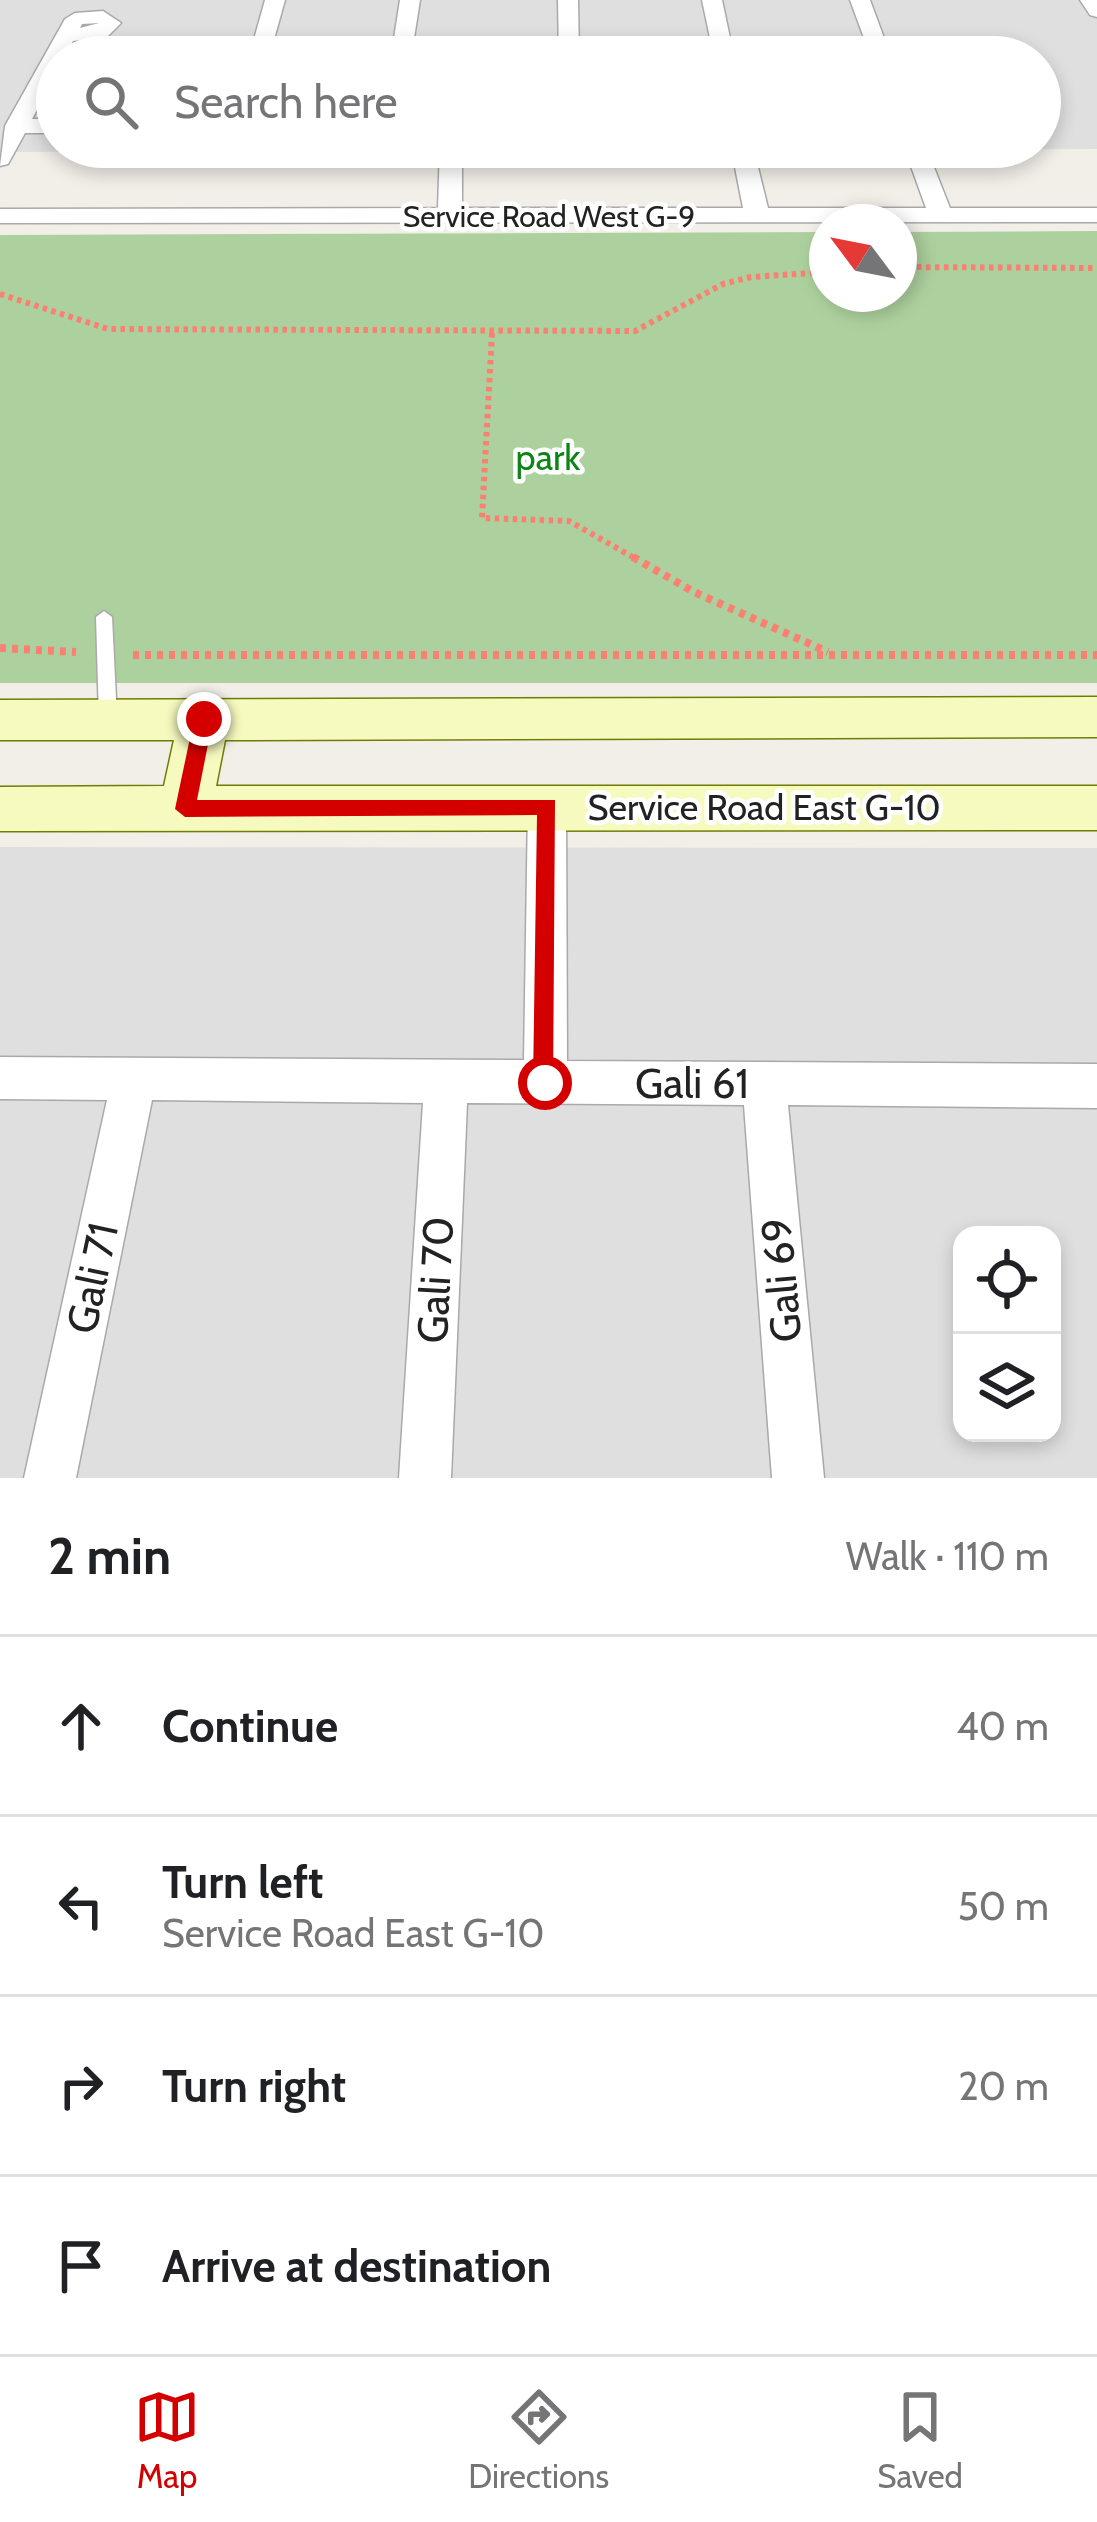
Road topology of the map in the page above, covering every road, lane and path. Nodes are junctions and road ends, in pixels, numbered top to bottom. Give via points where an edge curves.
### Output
1 (274, 0) edge
2 (410, 0) edge
3 (568, 0) edge
4 (712, 0) edge
5 (860, 0) edge
6 (1090, 0) edge
7 (1097, 11) edge
8 (66, 36) edge
9 (68, 36) dead end
10 (265, 36) edge
11 (404, 36) edge
12 (569, 36) edge
13 (720, 36) edge
14 (873, 36) edge
15 (36, 90) edge
16 (16, 126) junction
17 (36, 126) edge
18 (0, 159) edge
19 (451, 168) edge
20 (747, 168) edge
21 (923, 168) edge
22 (1097, 214) edge
23 (757, 215) junction
24 (940, 215) junction
25 (450, 216) junction
26 (0, 217) edge
27 (917, 267) edge
28 (1097, 268) edge
29 (809, 273) edge
30 (0, 294) edge
31 (492, 333) junction
32 (104, 617) dead end
33 (0, 648) edge
34 (106, 655) junction
35 (835, 655) junction
36 (1097, 655) edge
37 (1097, 716) edge
38 (0, 719) edge
39 (108, 719) junction
40 (204, 719) junction
41 (548, 806) junction
42 (1097, 808) edge
43 (0, 809) edge
44 (185, 809) junction
45 (0, 1078) edge
46 (134, 1079) junction
47 (446, 1081) junction
48 (545, 1083) junction
49 (764, 1083) junction
50 (1097, 1086) edge
51 (50, 1478) edge
52 (424, 1478) edge
53 (798, 1478) edge

1 - 10 street
2 - 11 street
3 - 12 street
4 - 13 street
5 - 14 street
6 - 7 street
8 - 9 street via 75,19 111,23
15 - 16 street
16 - 17 street
16 - 18 street
19 - 25 street
20 - 23 street
21 - 24 street
22 - 24 street, Service Road West G-9
23 - 24 street, Service Road West G-9
23 - 25 street, Service Road West G-9
25 - 26 street, Service Road West G-9
27 - 28 path
29 - 31 path via 723,284 635,331
30 - 31 path via 108,329
31 - 35 path via 482,518 569,521 694,592
32 - 34 lane
33 - 34 path
34 - 35 path
34 - 39 lane
35 - 36 path
37 - 40 main road
38 - 39 main road
39 - 40 main road
40 - 44 main road
41 - 42 main road, Service Road East G-10
41 - 44 main road, Service Road East G-10
41 - 48 street
43 - 44 main road, Service Road East G-10
45 - 46 street, Gali 61
46 - 47 street, Gali 61
46 - 51 street, Gali 71
47 - 48 street, Gali 61
47 - 52 street, Gali 70
48 - 49 street, Gali 61
49 - 50 street, Gali 61
49 - 53 street, Gali 69

